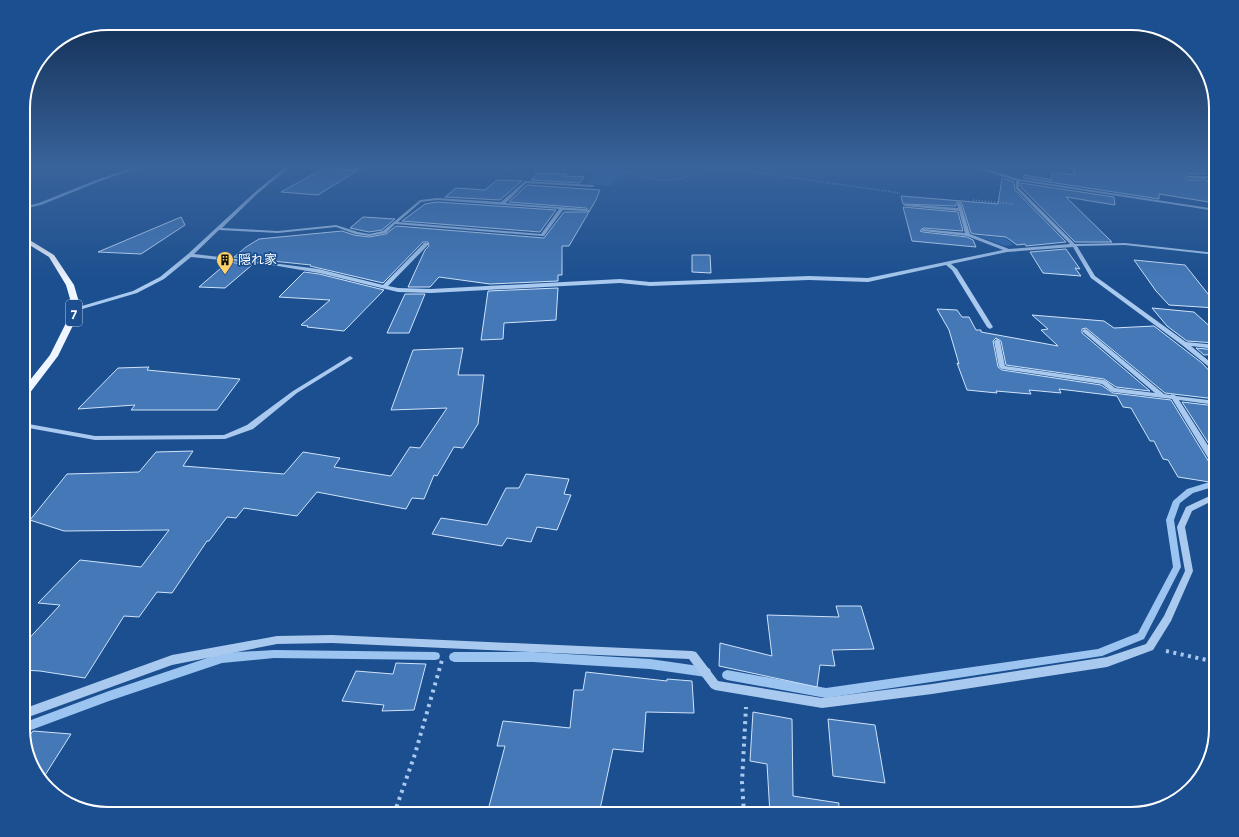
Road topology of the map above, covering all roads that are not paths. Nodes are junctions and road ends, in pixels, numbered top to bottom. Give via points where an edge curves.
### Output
1 (244, 204) edge
2 (416, 204) edge
3 (503, 204) edge
4 (1033, 204) edge
5 (1177, 204) edge
6 (905, 205) dead end
7 (562, 208) junction
8 (1209, 209) edge
9 (586, 210) dead end
10 (394, 223) junction
11 (218, 229) junction
12 (923, 230) dead end
13 (968, 235) junction
14 (30, 242) edge
15 (426, 244) dead end
16 (1074, 245) junction
17 (1007, 251) junction
18 (1209, 253) edge
19 (190, 255) junction
20 (946, 263) junction
21 (385, 286) junction
22 (76, 309) junction
23 (990, 327) dead end
24 (1085, 331) dead end
25 (997, 341) dead end
26 (1184, 344) junction
27 (1209, 346) edge
28 (350, 358) dead end
29 (1209, 364) edge
30 (30, 387) edge
31 (1161, 395) junction
32 (1173, 396) junction
33 (1209, 402) edge
34 (30, 426) edge
35 (1209, 453) edge
36 (1209, 499) edge
37 (30, 711) edge

1 - 11 street
2 - 10 street
3 - 7 street
4 - 16 street
5 - 8 street
6 - 13 street via 960,207
7 - 9 street
7 - 10 street via 542,234
10 - 11 street via 384,232 369,235 336,226 278,232
11 - 19 street
12 - 13 street
13 - 17 street
14 - 22 main road, 7 via 52,256 70,285
15 - 21 street
16 - 17 street
16 - 18 street via 1125,244
16 - 26 street via 1094,277
17 - 20 street
19 - 21 street via 272,264
19 - 22 street via 162,278 135,292
20 - 21 street via 868,280 809,278 650,284 620,281 431,291 398,290
20 - 23 street via 954,269
22 - 30 main road, 7 via 54,356
24 - 31 street
25 - 31 street via 1002,367 1104,382 1113,390
26 - 27 street
26 - 29 street
28 - 34 street via 294,392 250,427 225,437 95,438
31 - 32 street
32 - 33 street
32 - 35 street
36 - 37 street via 1189,509 1181,527 1188,571 1168,618 1149,647 1107,662 822,703 715,685 692,655 332,639 277,640 172,660

